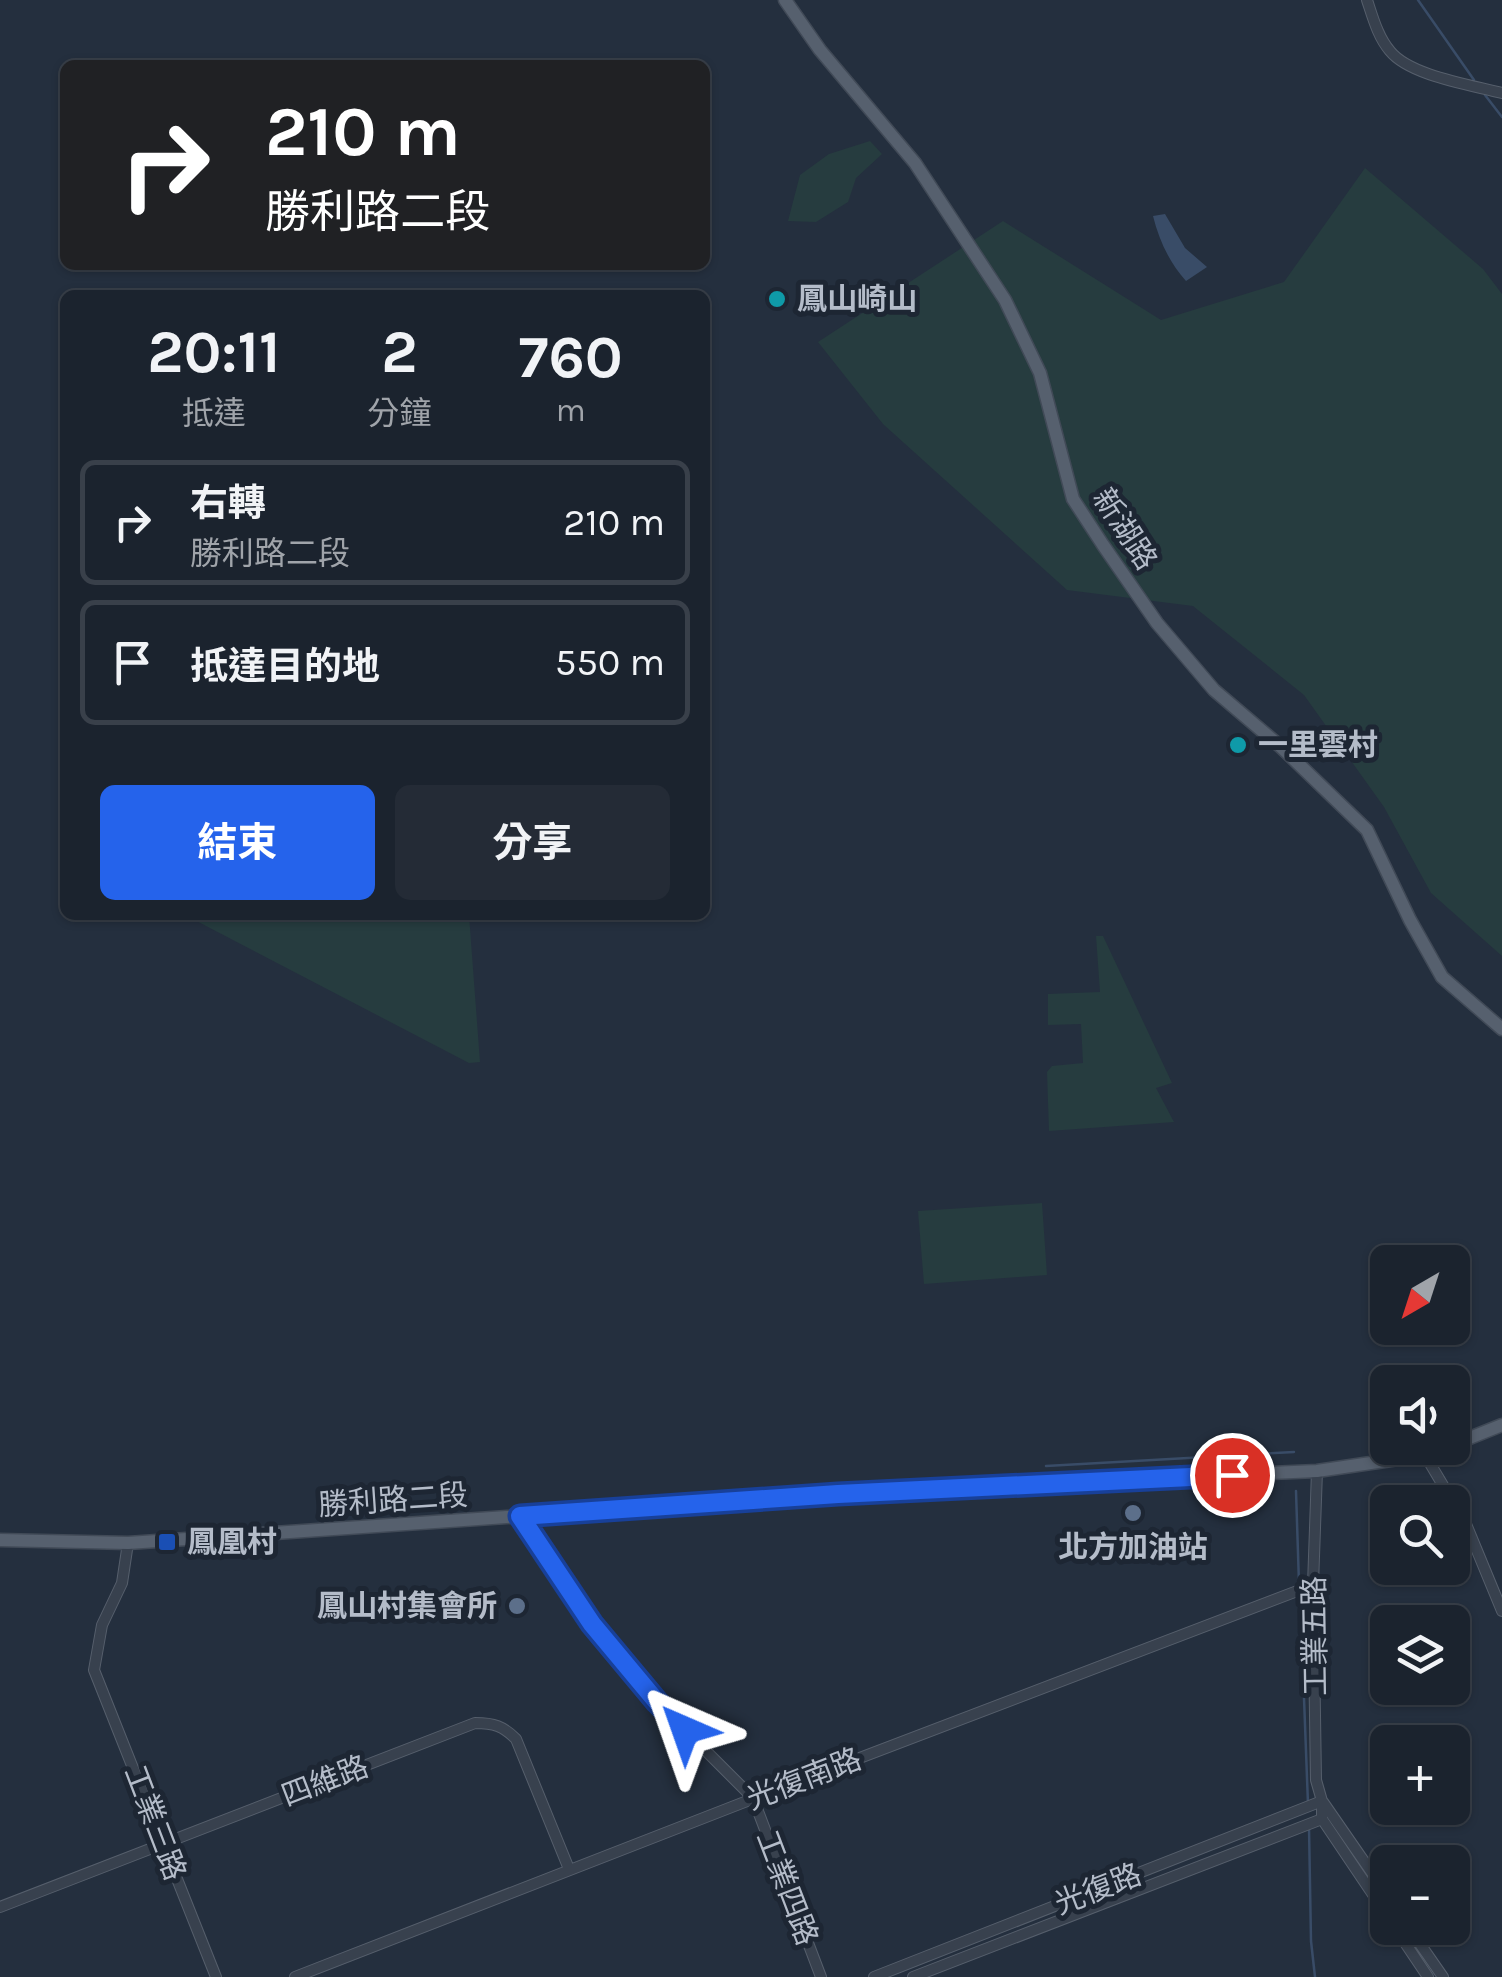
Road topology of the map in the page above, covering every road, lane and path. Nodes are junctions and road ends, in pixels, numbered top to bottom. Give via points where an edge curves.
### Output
1 (786, 0) edge
2 (1367, 0) edge
3 (1502, 93) edge
4 (1502, 1029) edge
5 (1502, 1425) edge
6 (1470, 1438) edge
7 (1370, 1463) edge
8 (1431, 1465) edge
9 (1317, 1471) junction
10 (520, 1516) junction
11 (0, 1540) edge
12 (128, 1544) junction
13 (1313, 1585) junction
14 (1502, 1611) edge
15 (754, 1798) junction
16 (1322, 1800) junction
17 (1322, 1819) junction
18 (164, 1844) junction
19 (569, 1869) junction
20 (1370, 1870) edge
21 (1370, 1890) edge
22 (0, 1908) edge
23 (1406, 1945) edge
24 (1421, 1945) edge
25 (216, 1977) edge
26 (296, 1977) edge
27 (821, 1977) edge
28 (874, 1977) edge
29 (913, 1977) edge
30 (1428, 1977) edge
31 (1443, 1977) edge

1 - 4 main road, 新湖路 via 915,163 1005,300 1040,372 1073,499 1103,546 1214,690 1367,830 1442,977
2 - 3 street via 1391,54 1444,78
5 - 6 main road, 勝利路二段
7 - 9 main road, 勝利路二段
8 - 14 street via 1466,1524
9 - 10 main road, 勝利路二段
9 - 13 street, 工業五路
10 - 12 main road, 勝利路二段
10 - 15 street via 628,1668
11 - 12 main road, 勝利路二段
12 - 18 street, 工業三路 via 94,1670
13 - 15 street, 光復南路
13 - 16 street, 工業五路 via 1316,1780
15 - 19 street, 光復南路
15 - 27 street, 工業四路
16 - 17 street, 工業五路
16 - 20 street, 工業五路
16 - 28 street, 光復路
17 - 21 street
17 - 29 street, 光復路
18 - 19 street, 四維路 via 475,1723 492,1723 516,1739
18 - 22 street, 四維路
18 - 25 street, 工業三路
19 - 26 street, 光復南路
23 - 30 street
24 - 31 street

